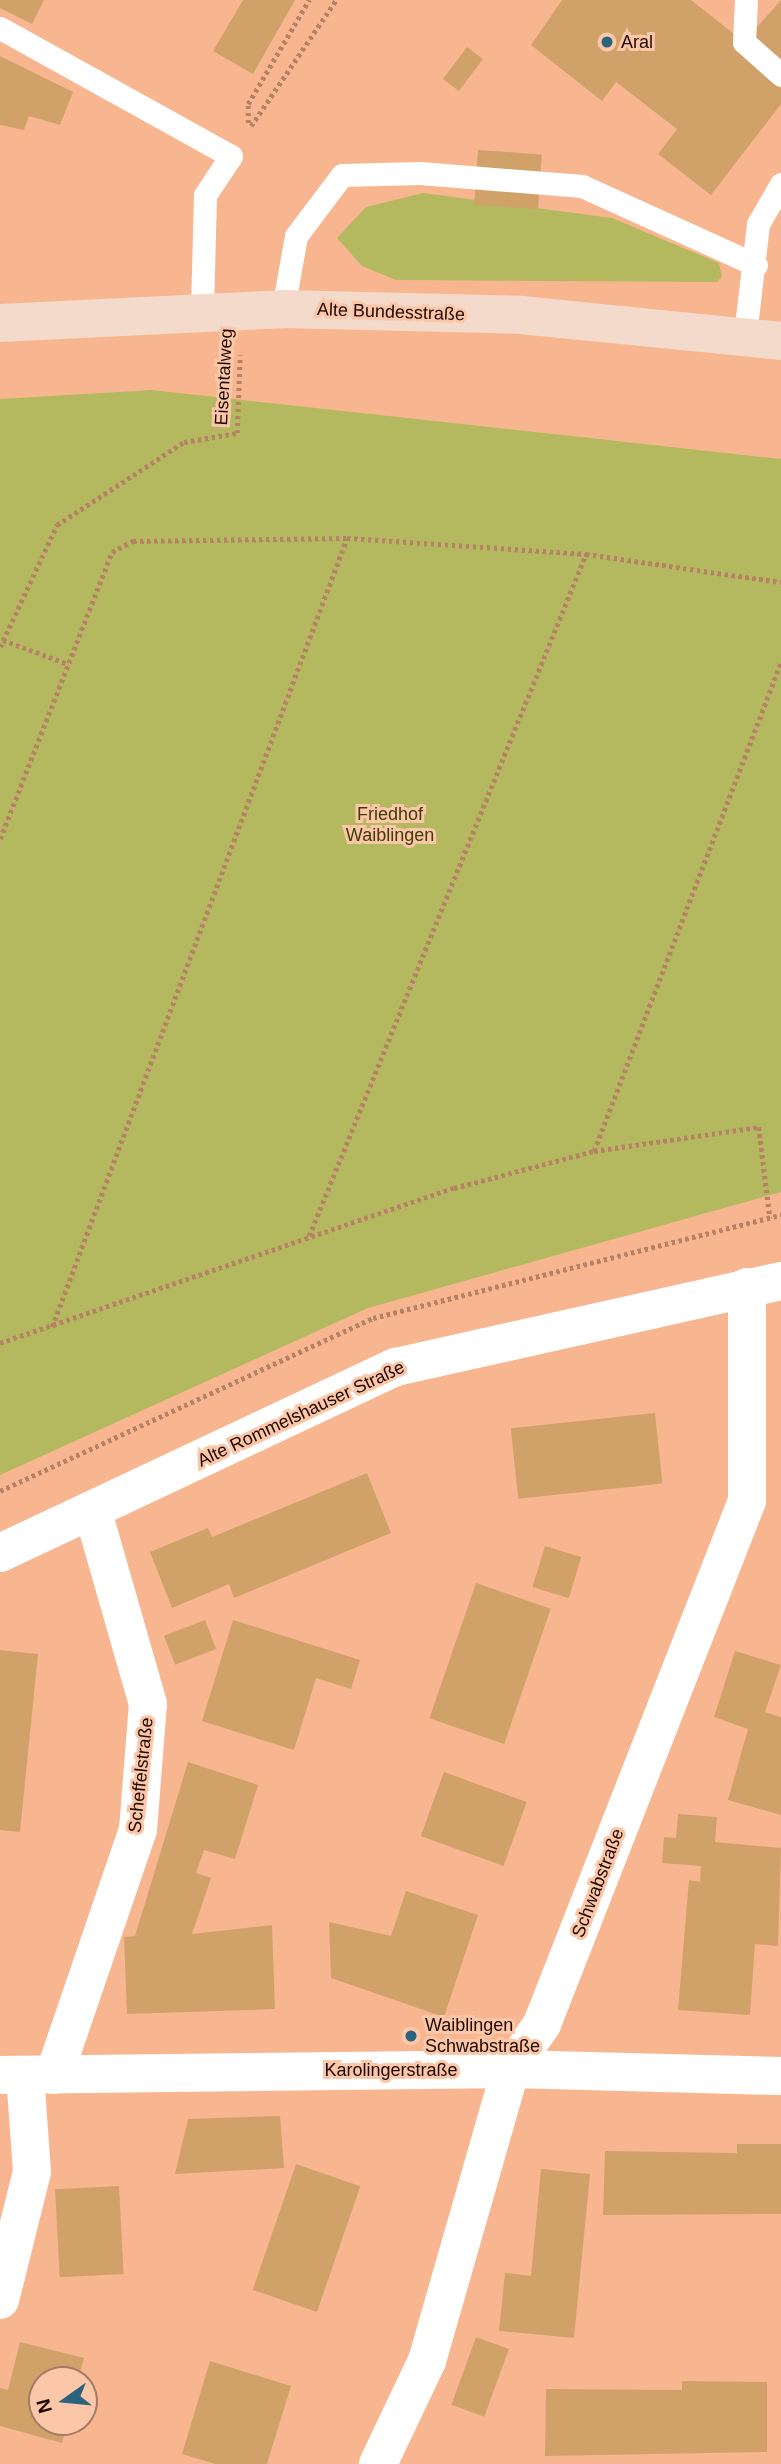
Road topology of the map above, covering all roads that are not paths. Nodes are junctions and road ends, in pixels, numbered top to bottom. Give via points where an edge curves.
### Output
1 (746, 0) edge
2 (0, 28) edge
3 (781, 75) edge
4 (781, 184) edge
5 (755, 265) junction
6 (283, 309) junction
7 (202, 311) junction
8 (0, 323) edge
9 (763, 338) edge
10 (764, 1284) edge
11 (93, 1512) junction
12 (0, 1553) edge
13 (511, 2069) junction
14 (26, 2075) edge
15 (781, 2076) edge
16 (0, 2300) edge
17 (378, 2464) edge

1 - 3 lane via 744,42
2 - 7 lane via 231,156 205,195
4 - 5 lane via 758,224
5 - 6 lane via 582,186 342,175 296,236
5 - 9 lane
6 - 7 main road, Alte Bundesstraße
6 - 9 main road, Alte Bundesstraße via 521,315
7 - 8 main road, Alte Bundesstraße
10 - 11 street, Alte Rommelshauser Straße via 396,1367
10 - 13 street, Schwabstraße via 747,1501 542,2024
11 - 12 street, Alte Rommelshauser Straße
11 - 14 street, Scheffelstraße via 148,1704 138,1830
13 - 14 street, Karolingerstraße
13 - 15 street, Karolingerstraße
13 - 17 street, Schwabstraße via 426,2361
14 - 16 street, Scheffelstraße via 32,2172

